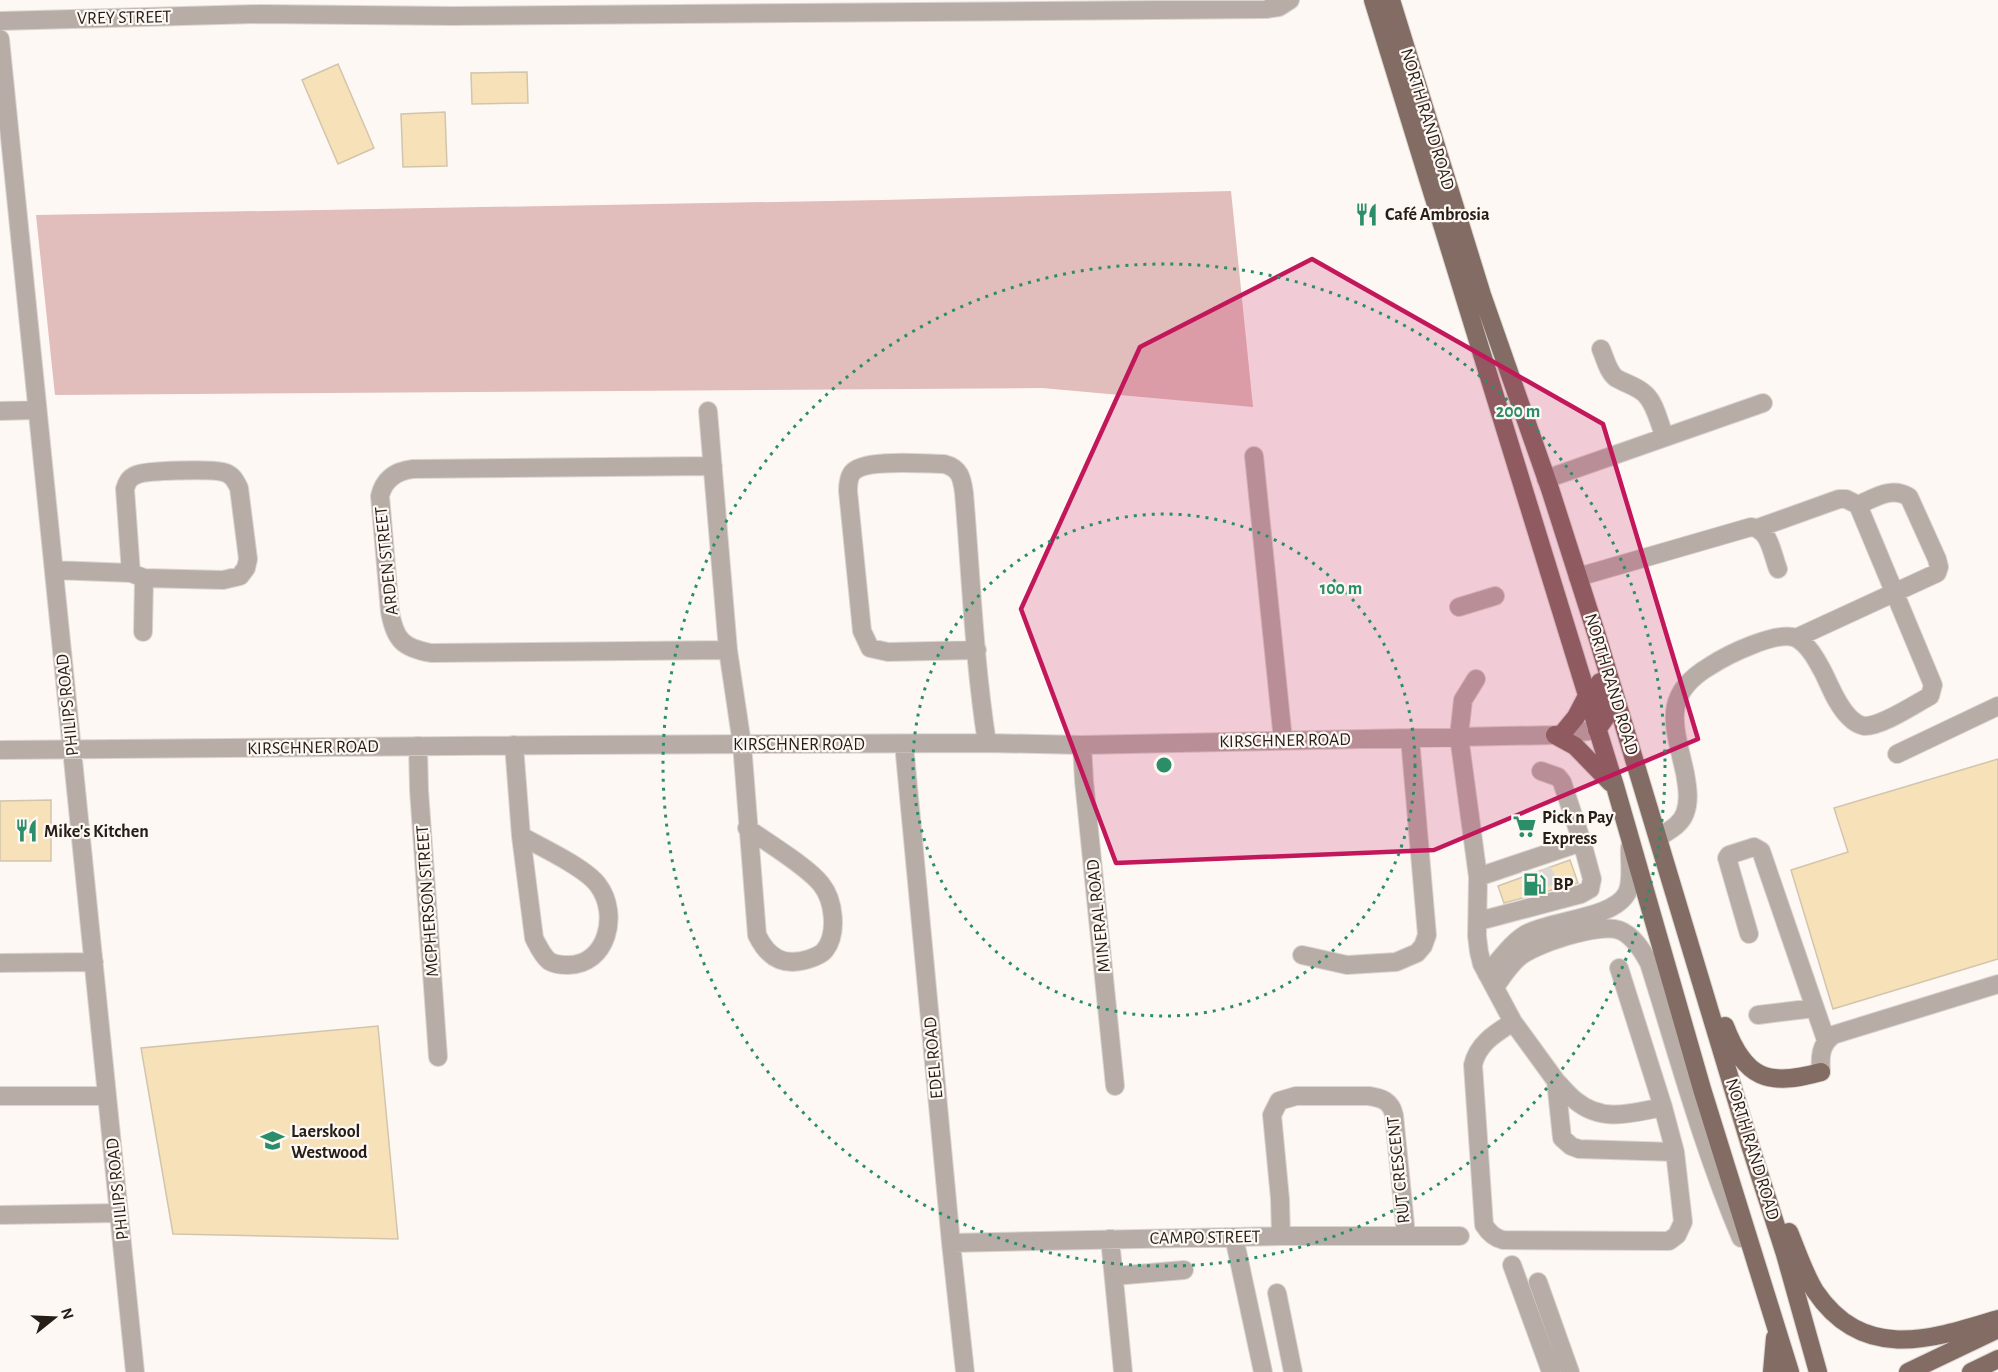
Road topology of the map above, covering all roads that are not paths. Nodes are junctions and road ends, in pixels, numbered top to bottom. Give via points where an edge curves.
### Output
1 (1290, 0) edge
2 (1373, 0) edge
3 (1391, 0) edge
4 (877, 6) edge
5 (260, 7) edge
6 (450, 8) edge
7 (0, 21) edge
8 (0, 39) edge
9 (1601, 349) dead end
10 (1763, 403) dead end
11 (37, 410) junction
12 (0, 411) edge
13 (708, 411) dead end
14 (1665, 437) junction
15 (1254, 456) dead end
16 (713, 466) junction
17 (1548, 484) junction
18 (1858, 505) junction
19 (1758, 528) junction
20 (1778, 569) dead end
21 (54, 570) junction
22 (138, 575) junction
23 (1578, 577) junction
24 (1894, 593) junction
25 (1495, 596) dead end
26 (1459, 607) dead end
27 (143, 632) dead end
28 (1796, 638) junction
29 (728, 650) junction
30 (977, 650) junction
31 (1476, 679) dead end
32 (1587, 696) junction
33 (1998, 706) edge
34 (1597, 730) junction
35 (1558, 734) junction
36 (1459, 736) junction
37 (1410, 738) junction
38 (1282, 740) junction
39 (987, 743) junction
40 (741, 744) junction
41 (904, 744) junction
42 (514, 745) junction
43 (1082, 745) junction
44 (418, 746) junction
45 (0, 750) edge
46 (72, 750) junction
47 (1897, 754) dead end
48 (1541, 771) dead end
49 (1615, 786) junction
50 (747, 828) junction
51 (521, 836) junction
52 (1659, 837) junction
53 (1582, 842) junction
54 (1631, 842) junction
55 (1478, 877) junction
56 (1556, 896) junction
57 (1479, 921) junction
58 (1578, 926) junction
59 (1749, 934) dead end
60 (1690, 941) junction
61 (1302, 955) dead end
62 (94, 962) junction
63 (0, 963) edge
64 (1618, 968) dead end
65 (1491, 980) junction
66 (1998, 984) edge
67 (1815, 1008) junction
68 (1758, 1015) dead end
69 (1513, 1022) junction
70 (1826, 1040) junction
71 (438, 1057) dead end
72 (1821, 1072) joint
73 (1556, 1081) junction
74 (1115, 1086) dead end
75 (0, 1096) edge
76 (107, 1096) junction
77 (1663, 1107) junction
78 (1750, 1145) junction
79 (1674, 1152) junction
80 (119, 1213) junction
81 (0, 1215) edge
82 (1406, 1235) junction
83 (1281, 1236) junction
84 (1460, 1236) dead end
85 (1234, 1237) junction
86 (1110, 1239) junction
87 (951, 1243) junction
88 (1512, 1265) dead end
89 (1184, 1270) dead end
90 (1760, 1274) junction
91 (1114, 1276) junction
92 (1538, 1282) dead end
93 (1277, 1293) dead end
94 (1998, 1319) edge
95 (1775, 1320) junction
96 (1998, 1329) edge
97 (1998, 1359) edge
98 (135, 1372) edge
99 (965, 1372) edge
100 (1123, 1372) edge
101 (1263, 1372) edge
102 (1293, 1372) edge
103 (1551, 1372) edge
104 (1570, 1372) edge
105 (1772, 1372) edge
106 (1790, 1372) edge
107 (1818, 1372) edge
108 (1908, 1372) edge
109 (1971, 1372) edge

1 - 4 street, VREY STREET via 1266,9
2 - 32 main road, NORTH RAND ROAD
3 - 17 main road, NORTH RAND ROAD via 1482,295
4 - 6 street, VREY STREET
5 - 6 street, VREY STREET
5 - 7 street, VREY STREET
8 - 11 street, PHILIPS ROAD
9 - 14 street via 1615,377 1646,394
10 - 14 street
11 - 12 street
11 - 21 street, PHILIPS ROAD
13 - 16 street
14 - 17 street
15 - 38 street
16 - 29 street
16 - 29 street, ARDEN STREET via 413,469 389,478 380,496 390,612 398,638 408,647 431,653
17 - 23 main road, NORTH RAND ROAD
17 - 34 main road via 1605,698 1606,717
18 - 19 street via 1839,499
18 - 24 street
18 - 24 street via 1892,491 1909,497 1937,559 1937,573
19 - 20 street via 1767,539
19 - 23 street
21 - 22 street
21 - 46 street, PHILIPS ROAD
22 - 22 street via 223,580 240,576 248,560 239,488 230,475 154,471 135,475 128,481 125,489
22 - 27 street
23 - 52 main road, NORTH RAND ROAD
24 - 28 street
24 - 28 street via 1933,685 1930,696 1894,716 1865,726 1855,722 1842,710 1816,659
25 - 26 street
28 - 52 street via 1784,636 1741,650 1690,679 1681,690 1674,719 1688,799 1679,822
29 - 40 street
30 - 30 street via 964,493 958,471 944,464 876,464 857,468 848,491 866,642 870,648 888,652
30 - 39 street
31 - 36 street via 1463,700
32 - 34 main road, NORTH RAND ROAD
32 - 35 main road via 1576,717
33 - 47 street
34 - 35 street, KIRSCHNER ROAD
34 - 49 main road, NORTH RAND ROAD
35 - 36 street, KIRSCHNER ROAD
35 - 49 main road
36 - 37 street, KIRSCHNER ROAD
36 - 55 street
37 - 38 street, KIRSCHNER ROAD
37 - 61 street via 1427,934 1423,946 1408,958 1383,963 1336,964
38 - 43 street, KIRSCHNER ROAD
39 - 41 street, KIRSCHNER ROAD
39 - 43 street, KIRSCHNER ROAD
40 - 41 street, KIRSCHNER ROAD
40 - 42 street, KIRSCHNER ROAD
40 - 50 street
41 - 87 street, EDEL ROAD
42 - 44 street, KIRSCHNER ROAD
42 - 51 street
43 - 74 street, MINERAL ROAD
44 - 46 street, KIRSCHNER ROAD
44 - 71 street, MCPHERSON STREET
45 - 46 street, KIRSCHNER ROAD
46 - 62 street, PHILIPS ROAD
48 - 53 street via 1562,782
49 - 54 main road, NORTH RAND ROAD
50 - 50 street via 757,935 773,957 786,962 815,957 832,937 829,897 821,883
51 - 51 street via 534,938 550,962 583,962 595,955 608,931 605,897 587,874
52 - 60 main road, NORTH RAND ROAD
53 - 55 street via 1539,864
53 - 56 street via 1592,879 1590,889 1581,894
54 - 58 street via 1628,891 1613,907
54 - 90 main road, NORTH RAND ROAD
55 - 57 street
56 - 57 street
56 - 58 street
57 - 65 street via 1479,952
58 - 65 street via 1547,925 1526,934 1516,942
58 - 90 street via 1618,930 1630,936 1649,963 1728,1208
59 - 67 street via 1727,858 1754,847 1761,851
60 - 72 main road via 1740,1058 1763,1077 1802,1077
60 - 78 main road, NORTH RAND ROAD
62 - 63 street
62 - 76 street, PHILIPS ROAD
64 - 77 street
65 - 69 street
66 - 70 street via 1842,1031
67 - 68 street
67 - 70 street
69 - 73 street
69 - 79 street via 1480,1046 1473,1065 1484,1225 1496,1238 1672,1240 1683,1222
70 - 72 street
73 - 77 street via 1576,1101 1604,1114 1621,1116
73 - 79 street via 1562,1138 1571,1146
75 - 76 street
76 - 80 street, PHILIPS ROAD
77 - 79 street
78 - 94 main road via 1814,1289 1842,1319 1871,1335 1902,1341 1940,1336
78 - 107 main road, NORTH RAND ROAD
80 - 81 street
80 - 98 street, PHILIPS ROAD
82 - 83 street, CAMPO STREET
82 - 83 street, RUT CRESCENT via 1394,1115 1388,1102 1369,1096 1296,1096 1279,1101 1272,1115
82 - 84 street, CAMPO STREET
83 - 85 street, CAMPO STREET
85 - 86 street, CAMPO STREET
85 - 101 street
86 - 87 street, CAMPO STREET
86 - 91 street
87 - 99 street, EDEL ROAD
88 - 103 street
89 - 91 street
90 - 95 main road, NORTH RAND ROAD
91 - 100 street
92 - 104 street
93 - 102 street
95 - 105 main road
95 - 106 main road, NORTH RAND ROAD
96 - 108 main road
97 - 109 main road

